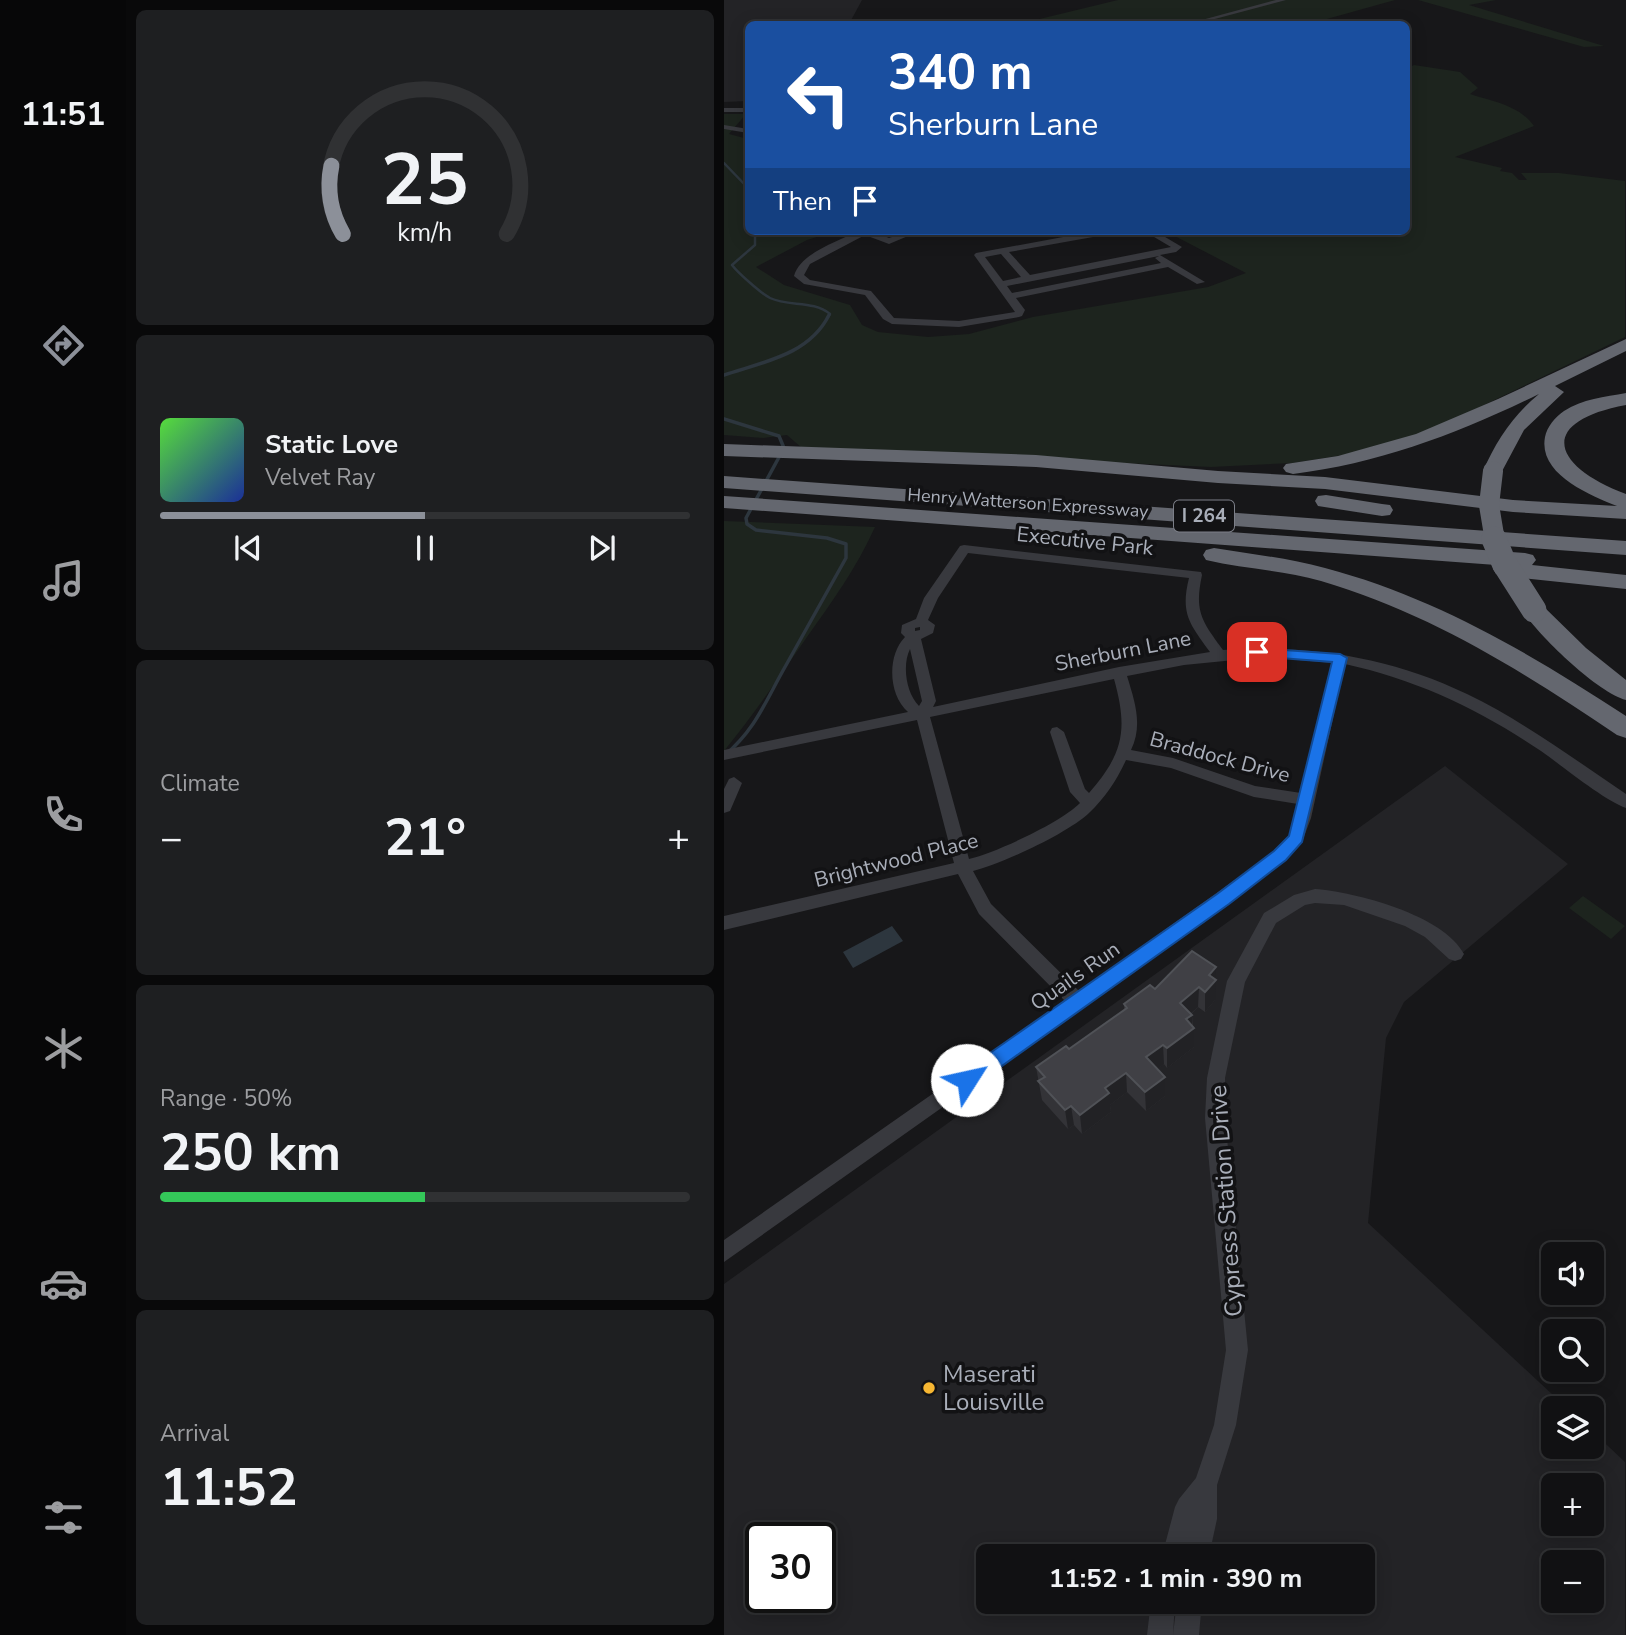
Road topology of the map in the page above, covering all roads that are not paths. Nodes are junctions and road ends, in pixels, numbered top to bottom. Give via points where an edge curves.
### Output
1 (1283, 0) edge
2 (1202, 21) edge
3 (745, 107) edge
4 (724, 108) edge
5 (724, 127) edge
6 (745, 130) edge
7 (857, 235) edge
8 (874, 235) edge
9 (903, 235) edge
10 (1090, 235) dead end
11 (1155, 235) edge
12 (1003, 251) junction
13 (1154, 254) junction
14 (1169, 264) junction
15 (1028, 279) junction
16 (1200, 282) dead end
17 (1001, 285) junction
18 (1010, 296) junction
19 (1619, 347) edge
20 (1625, 399) edge
21 (724, 450) edge
22 (801, 454) junction
23 (724, 471) edge
24 (1129, 471) junction
25 (750, 478) junction
26 (786, 481) junction
27 (724, 482) edge
28 (729, 502) edge
29 (1625, 502) edge
30 (1382, 510) junction
31 (1625, 513) edge
32 (896, 514) junction
33 (1625, 531) edge
34 (1303, 545) junction
35 (1625, 548) edge
36 (1625, 564) edge
37 (1625, 582) edge
38 (914, 636) junction
39 (1219, 655) junction
40 (1340, 658) junction
41 (1119, 672) junction
42 (1625, 692) edge
43 (922, 713) junction
44 (1625, 729) edge
45 (1057, 732) dead end
46 (1123, 754) junction
47 (724, 755) edge
48 (734, 783) dead end
49 (1307, 800) junction
50 (1089, 802) junction
51 (1625, 802) edge
52 (724, 807) edge
53 (963, 867) junction
54 (724, 923) edge
55 (1455, 954) dead end
56 (1078, 1002) junction
57 (724, 1252) edge
58 (1205, 1485) junction
59 (1177, 1544) edge
60 (1200, 1544) edge
61 (1162, 1614) edge
62 (1188, 1614) edge
63 (1160, 1635) edge
64 (1186, 1635) edge

1 - 2 street
3 - 4 street
5 - 6 street
7 - 18 street via 807,262 799,276 807,282 868,293 886,317 903,323 959,324 1019,314
8 - 9 street via 889,241
10 - 12 street
11 - 13 street via 1177,247
12 - 15 street
12 - 17 street via 979,255
13 - 14 street
13 - 15 street
14 - 16 street
14 - 18 street
15 - 17 street
17 - 18 street
19 - 24 highway via 1474,418 1389,452 1316,466
19 - 42 highway, bridge via 1528,411 1502,447 1493,471 1489,509 1503,562 1534,610
20 - 29 highway via 1580,409 1565,418 1555,430 1552,446 1562,466 1579,482
21 - 22 highway
22 - 24 highway via 1036,461
22 - 30 highway via 1117,478
23 - 25 highway, Henry Watterson Expressway / I 264
24 - 31 highway via 1325,483 1513,506
25 - 26 highway, Henry Watterson Expressway / I 264
25 - 27 highway, Henry Watterson Expressway / I 264
26 - 30 highway, Henry Watterson Expressway / I 264
26 - 35 highway, Henry Watterson Expressway / I 264
28 - 32 highway
30 - 33 highway, Henry Watterson Expressway / I 264
32 - 34 highway
32 - 44 highway via 1236,558 1329,576 1415,606 1482,637
34 - 36 highway
34 - 37 highway
38 - 39 street, Executive Park via 907,628 921,622 964,548 1196,575 1189,610
38 - 43 street via 929,701
38 - 43 street, Executive Park via 905,643 897,673 910,707
39 - 40 street, Sherburn Lane via 1273,652
39 - 41 street, Sherburn Lane
40 - 49 street, Quails Run
40 - 51 street, Sherburn Lane via 1452,692 1496,715
41 - 43 street, Sherburn Lane
41 - 46 street, Brightwood Place via 1129,710 1130,736
43 - 47 street, Sherburn Lane
43 - 53 street
45 - 50 street via 1078,792
46 - 49 street, Braddock Drive via 1173,762 1254,791
46 - 50 street, Brightwood Place via 1109,780
48 - 52 street
49 - 56 street, Quails Run via 1296,838 1280,856
50 - 53 street, Brightwood Place via 1038,837
53 - 54 street, Brightwood Place
53 - 56 street via 985,909
55 - 58 street, Cypress Station Drive via 1411,921 1345,898 1315,896 1270,918 1236,981 1216,1078 1215,1118 1237,1350 1225,1425
56 - 57 street, Quails Run
58 - 59 street, Cypress Station Drive via 1187,1507
58 - 60 street, Cypress Station Drive
61 - 63 street
62 - 64 street

